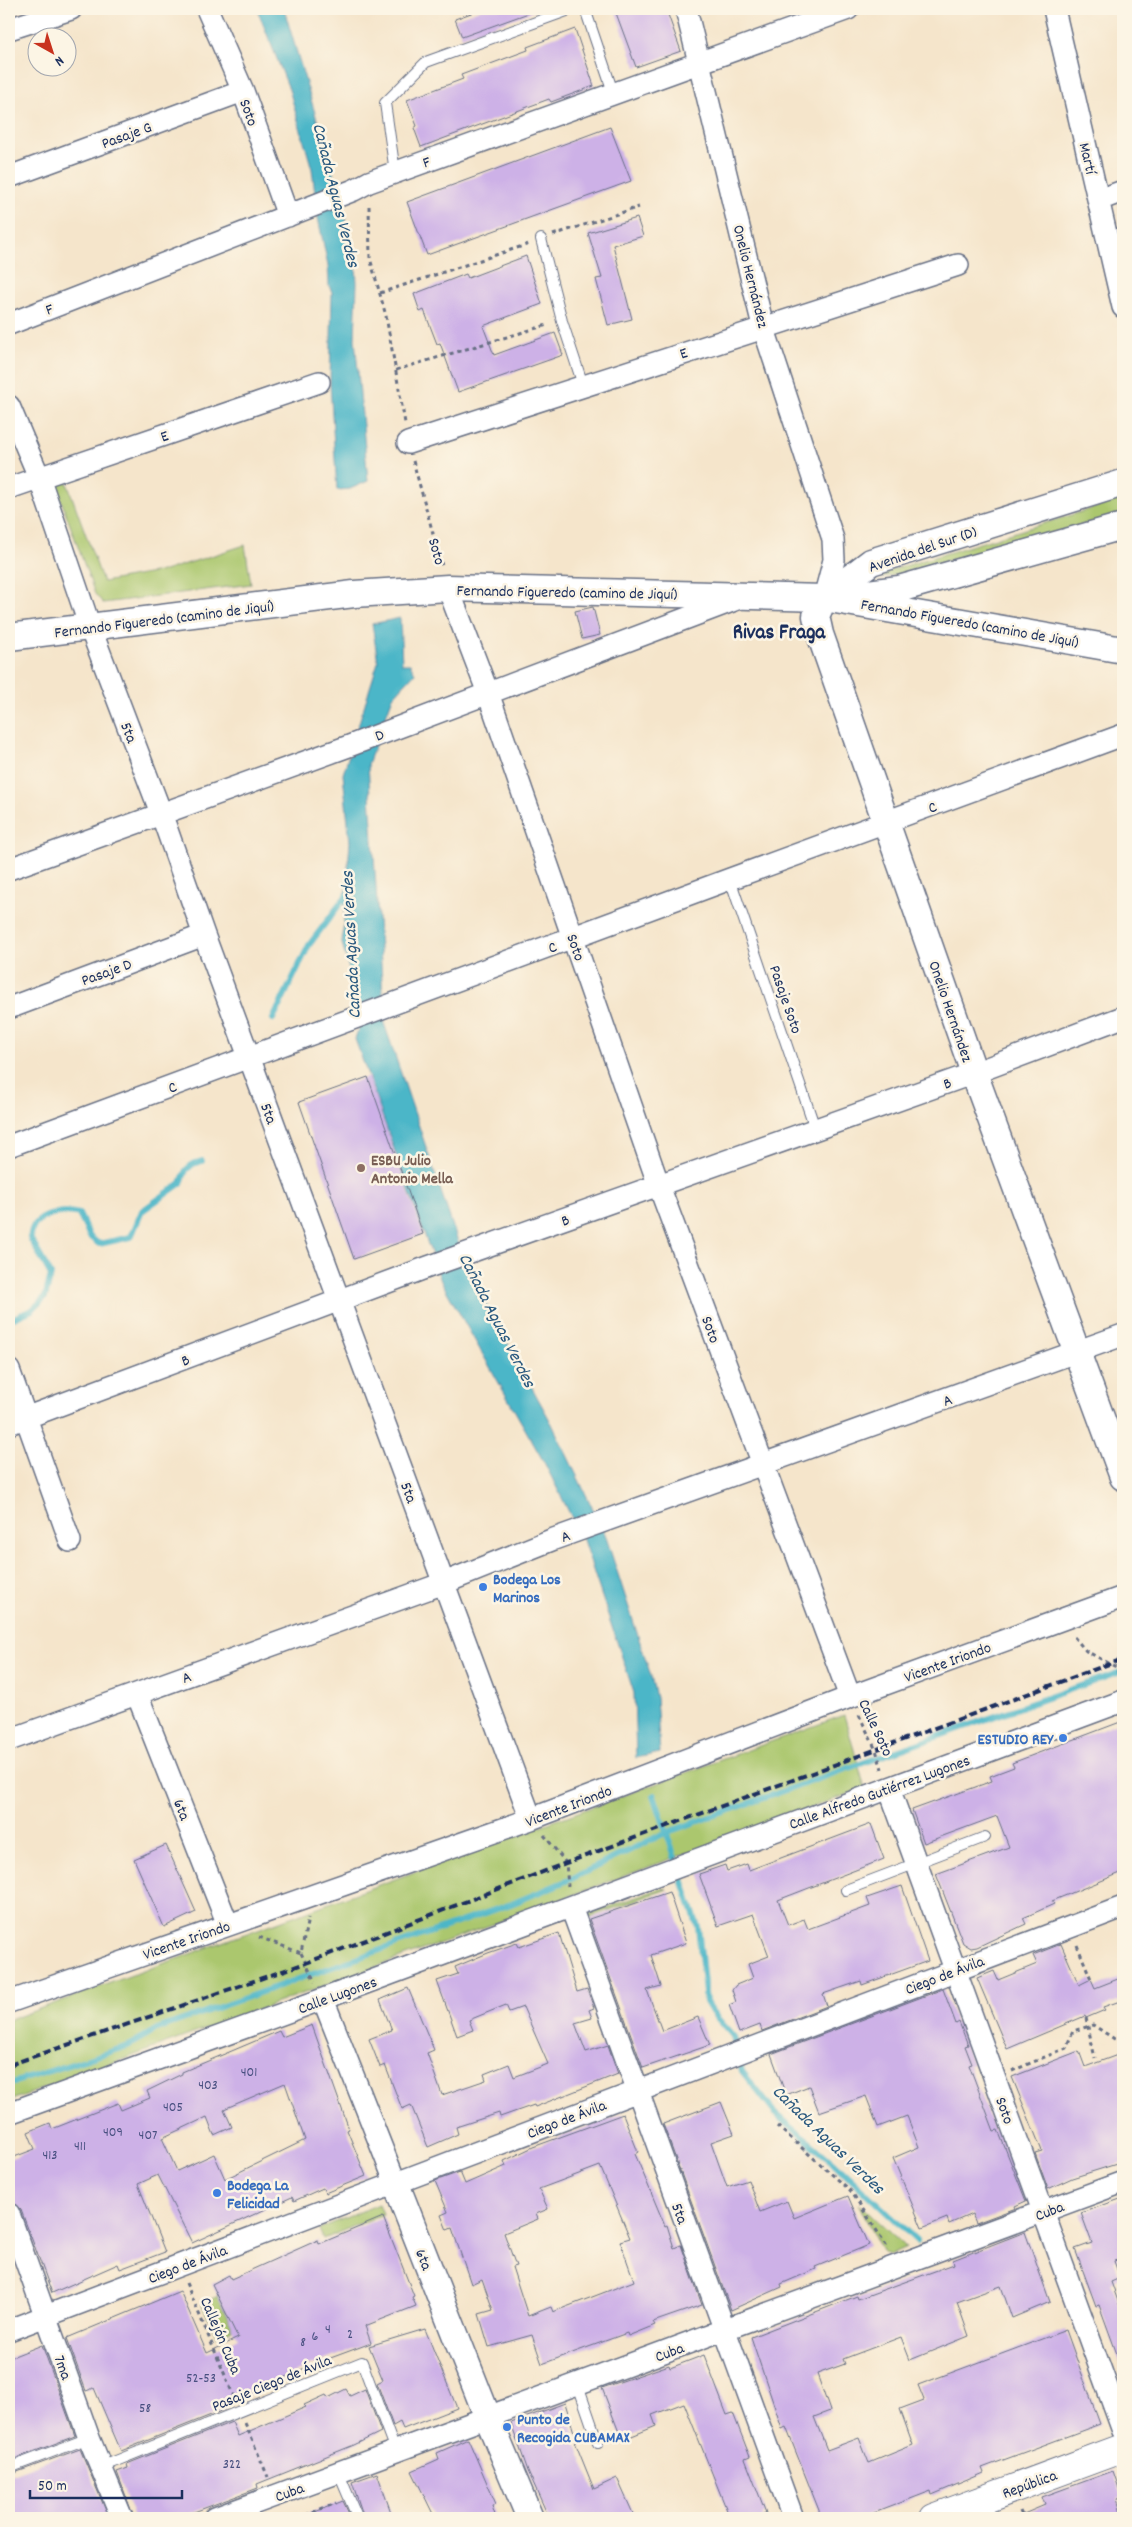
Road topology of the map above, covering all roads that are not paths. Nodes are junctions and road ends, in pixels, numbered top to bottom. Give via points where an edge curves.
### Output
1 (71, 9) edge
2 (207, 9) edge
3 (572, 9) edge
4 (585, 9) edge
5 (686, 9) edge
6 (848, 9) edge
7 (1054, 9) edge
8 (9, 29) edge
9 (700, 61) junction
10 (242, 91) junction
11 (613, 92) junction
12 (395, 172) junction
13 (9, 177) edge
14 (1123, 191) edge
15 (1099, 200) junction
16 (288, 216) junction
17 (541, 240) road end
18 (958, 265) dead end
19 (1123, 306) edge
20 (9, 324) edge
21 (763, 326) junction
22 (319, 382) dead end
23 (583, 385) junction
24 (9, 406) edge
25 (408, 443) road end
26 (39, 477) junction
27 (1123, 483) edge
28 (9, 488) edge
29 (1123, 526) edge
30 (833, 539) junction
31 (871, 562) junction
32 (448, 588) junction
33 (748, 595) junction
34 (824, 598) junction
35 (902, 600) junction
36 (90, 627) junction
37 (9, 637) edge
38 (1123, 650) edge
39 (488, 693) junction
40 (1123, 735) edge
41 (161, 813) junction
42 (886, 823) junction
43 (9, 869) edge
44 (730, 879) junction
45 (204, 935) junction
46 (574, 938) junction
47 (9, 1008) edge
48 (1123, 1017) edge
49 (249, 1058) junction
50 (974, 1073) junction
51 (815, 1128) junction
52 (9, 1146) edge
53 (659, 1186) junction
54 (340, 1302) junction
55 (1123, 1335) edge
56 (1076, 1352) junction
57 (9, 1370) edge
58 (17, 1421) edge
59 (762, 1466) junction
60 (1123, 1477) edge
61 (70, 1541) dead end
62 (444, 1583) junction
63 (1123, 1597) edge
64 (137, 1694) junction
65 (850, 1696) junction
66 (1123, 1701) edge
67 (9, 1740) edge
68 (888, 1788) junction
69 (531, 1819) junction
70 (985, 1837) dead end
71 (916, 1864) junction
72 (664, 1872) joint
73 (846, 1890) dead end
74 (570, 1898) junction
75 (1123, 1907) edge
76 (228, 1924) junction
77 (956, 1970) junction
78 (319, 1992) junction
79 (9, 2002) edge
80 (637, 2091) junction
81 (9, 2113) edge
82 (1123, 2182) edge
83 (396, 2184) junction
84 (1043, 2212) junction
85 (9, 2214) edge
86 (45, 2316) junction
87 (9, 2330) edge
88 (723, 2331) junction
89 (578, 2385) junction
90 (488, 2418) junction
91 (1123, 2431) edge
92 (90, 2438) junction
93 (598, 2443) dead end
94 (1123, 2448) edge
95 (396, 2452) junction
96 (101, 2467) junction
97 (9, 2468) edge
98 (339, 2474) junction
99 (356, 2514) dead end
100 (122, 2518) edge
101 (215, 2518) edge
102 (530, 2518) edge
103 (793, 2518) edge
104 (934, 2518) edge

1 - 8 street
2 - 10 street, Soto
3 - 12 lane via 426,62 385,103
4 - 11 lane
5 - 9 street, Onelio Hernández
6 - 9 street, F
7 - 15 street, Martí
9 - 11 street, F
9 - 21 street, Onelio Hernández
10 - 13 street, Pasaje G
10 - 16 street, Soto
11 - 12 street, F
12 - 16 street, F
14 - 15 street
15 - 19 street, Martí
16 - 20 street, F
17 - 23 lane
18 - 21 street, E
21 - 23 street, E
21 - 30 street, Onelio Hernández
22 - 26 street, E
23 - 25 street, E
24 - 26 street, 5ta
26 - 28 street, E
26 - 36 street, 5ta
27 - 31 street, Avenida del Sur (D)
29 - 35 street, Avenida del Sur (D)
30 - 31 street, Onelio Hernández via 852,560
30 - 34 street, Onelio Hernández via 834,560
31 - 34 street, Avenida del Sur (D)
32 - 33 street, Fernando Figueredo (camino de Jiquí)
32 - 36 street, Fernando Figueredo (camino de Jiquí) via 354,594
32 - 39 street, Soto
33 - 34 street, Fernando Figueredo (camino de Jiquí)
33 - 39 street, D
34 - 35 street, Fernando Figueredo (camino de Jiquí)
34 - 42 street, Onelio Hernández via 816,616 820,634
35 - 38 street, Fernando Figueredo (camino de Jiquí)
36 - 37 street, Fernando Figueredo (camino de Jiquí)
36 - 41 street, 5ta
39 - 41 street, D
39 - 46 street, Soto
40 - 42 street, C
41 - 43 street, D
41 - 45 street, 5ta
42 - 44 street, C
42 - 50 street, Onelio Hernández
44 - 46 street, C
44 - 51 lane, Pasaje Soto
45 - 47 street, Pasaje D
45 - 49 street, 5ta
46 - 49 street, C
46 - 53 street, Soto
48 - 50 street, B
49 - 52 street, C
49 - 54 street, 5ta
50 - 51 street, B
50 - 56 street, Onelio Hernández
51 - 53 street, B
53 - 54 street, B via 428,1266
53 - 59 street, Soto
54 - 58 street, B
54 - 62 street, 5ta
55 - 56 street, A
56 - 59 street, A
56 - 60 street, Onelio Hernández
57 - 58 street
58 - 61 street
59 - 62 street, A via 554,1539
59 - 65 street, Soto
62 - 64 street, A
62 - 69 street, 5ta
63 - 65 street, Vicente Iriondo
64 - 67 street, A
64 - 76 street, 6ta
65 - 69 street, Vicente Iriondo
66 - 68 street, Calle Alfredo Gutiérrez Lugones
68 - 71 street, Soto
68 - 72 street, Calle Alfredo Gutiérrez Lugones
69 - 76 street, Vicente Iriondo
70 - 71 lane
71 - 73 lane
71 - 77 street, Soto
72 - 74 street, Calle Lugones
74 - 78 street, Calle Lugones
74 - 80 street, 5ta
75 - 77 street, Ciego de Ávila
76 - 79 street, Vicente Iriondo
77 - 80 street, Ciego de Ávila
77 - 84 street, Soto
78 - 81 street, Calle Lugones
78 - 83 street, 6ta
80 - 83 street, Ciego de Ávila
80 - 88 street, 5ta
82 - 84 street, Cuba
83 - 86 street, Ciego de Ávila
83 - 90 street, 6ta
84 - 88 street, Cuba
84 - 91 street, Soto
85 - 86 street, 7ma
86 - 87 street, Ciego de Ávila
86 - 92 street, 7ma
88 - 89 street, Cuba
88 - 103 street, 5ta
89 - 90 street, Cuba
89 - 93 lane
90 - 95 street, Cuba
90 - 102 street, 6ta
92 - 96 street, 7ma
92 - 97 lane
94 - 104 main road, República
95 - 96 lane, Pasaje Ciego de Ávila via 362,2362
95 - 98 street, Cuba
96 - 100 street, 7ma
98 - 99 lane
98 - 101 street, Cuba

